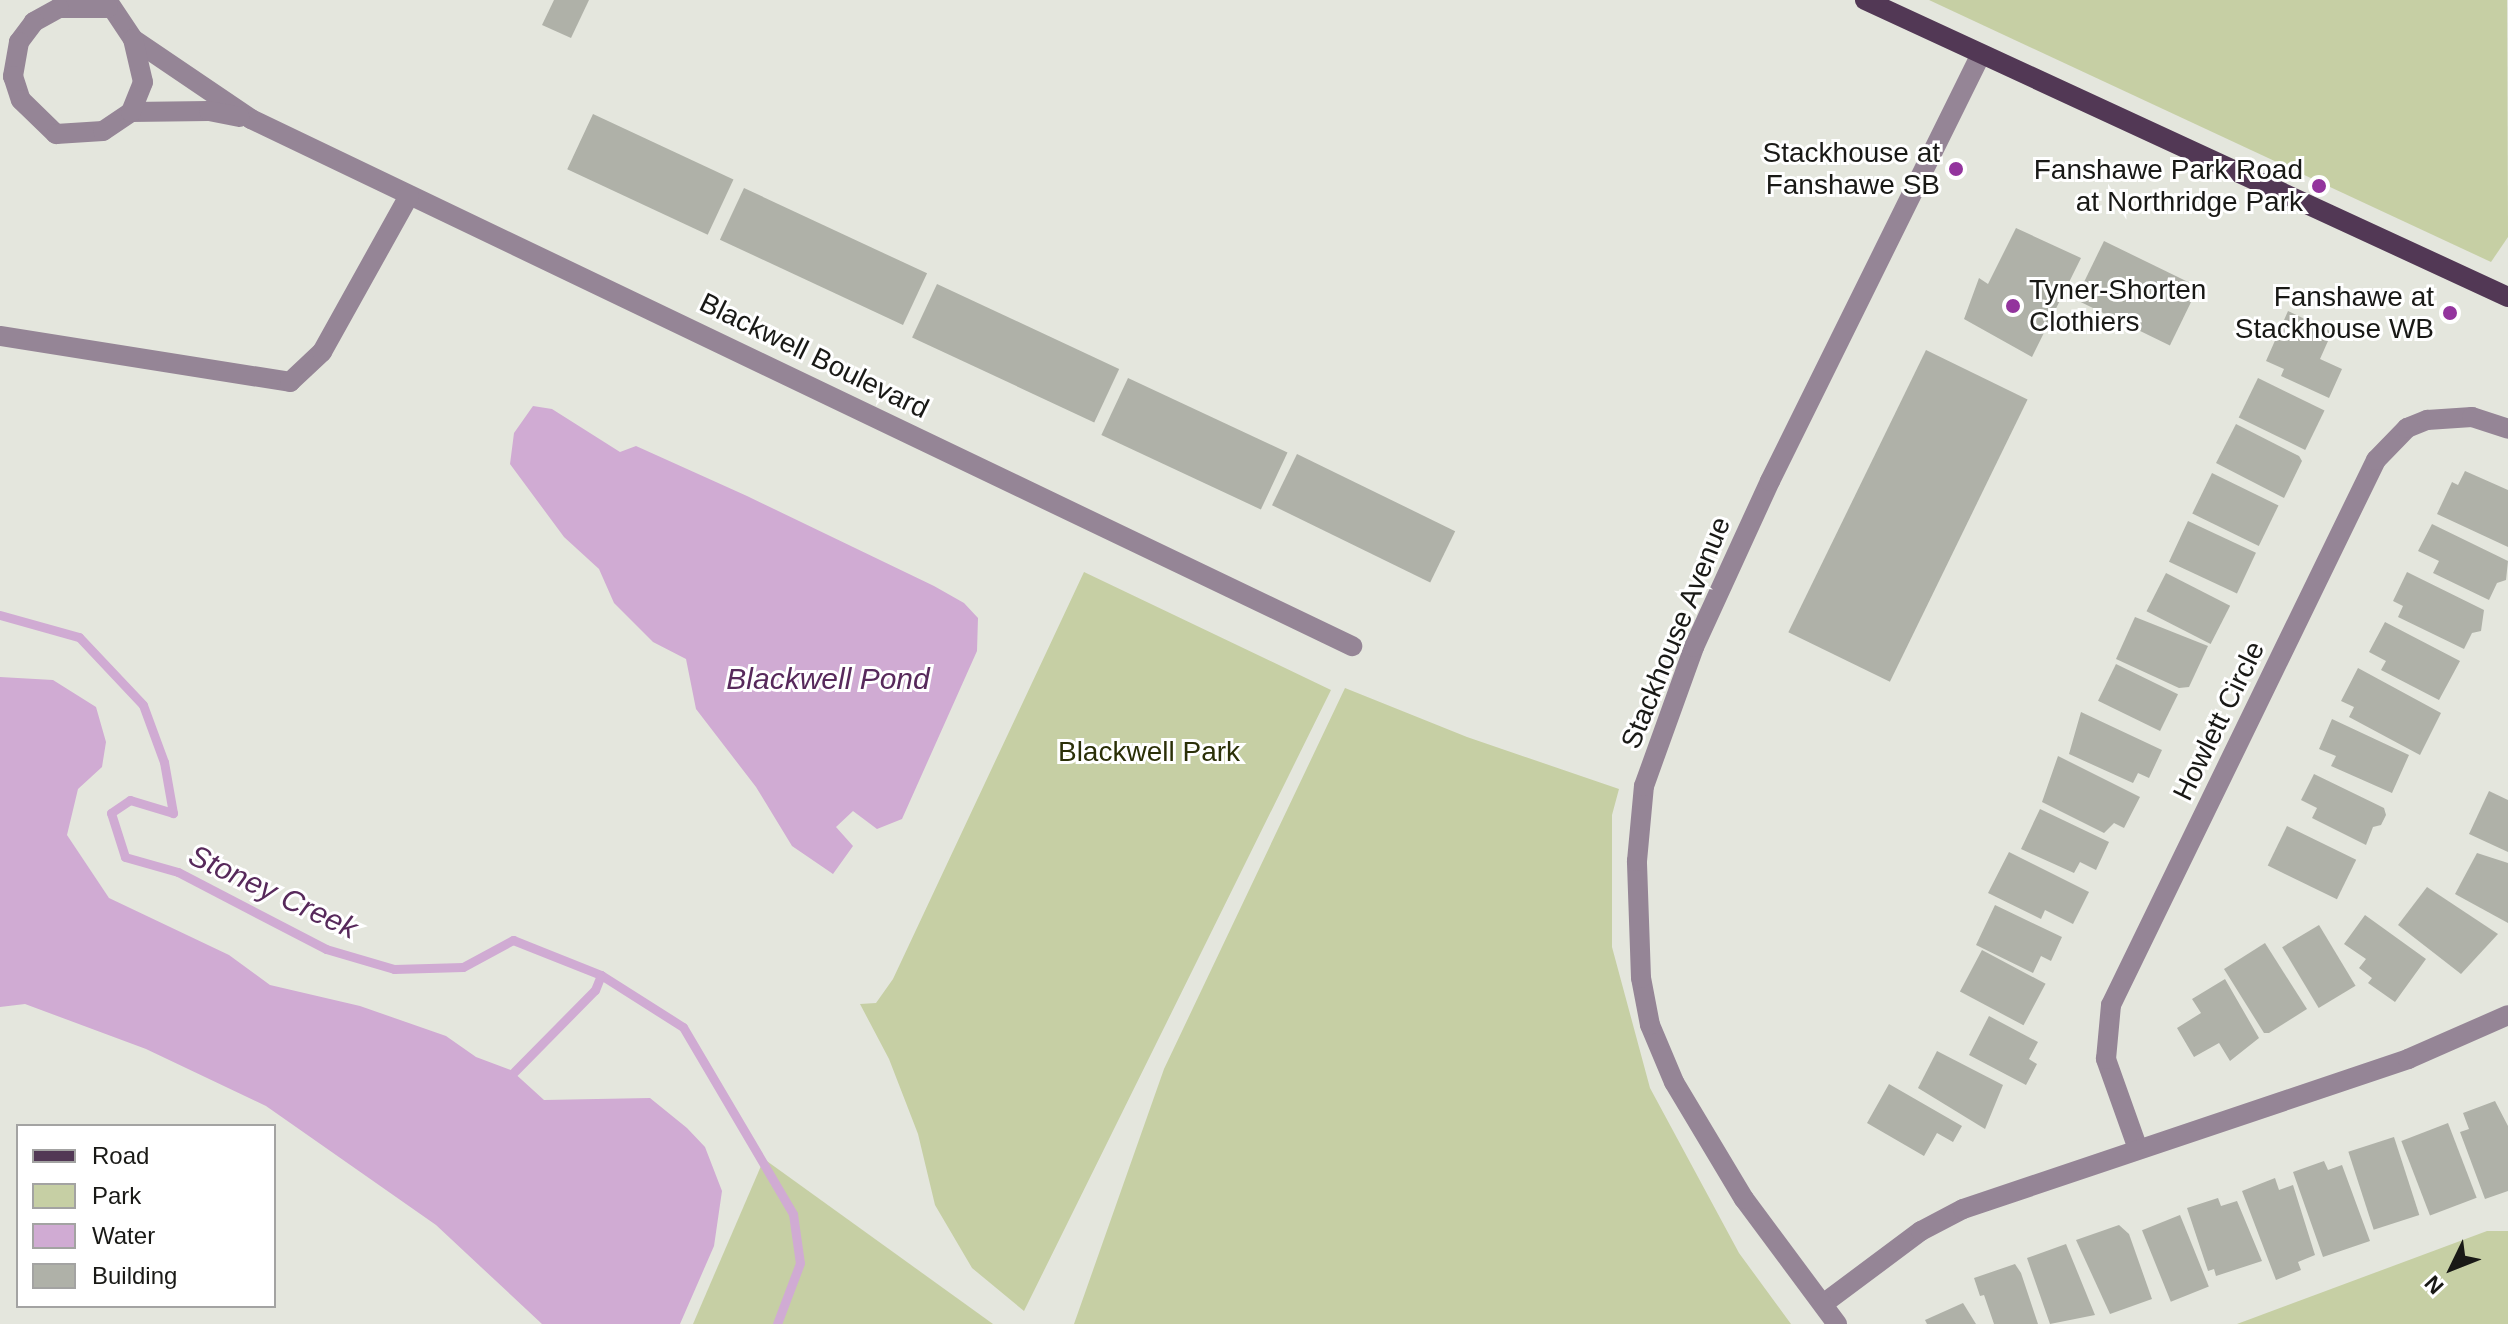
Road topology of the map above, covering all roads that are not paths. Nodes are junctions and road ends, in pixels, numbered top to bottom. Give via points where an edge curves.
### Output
1 (1865, 0) edge
2 (60, 4) edge
3 (107, 4) edge
4 (133, 39) junction
5 (10, 45) edge
6 (1981, 54) junction
7 (0, 93) edge
8 (21, 100) junction
9 (131, 112) junction
10 (251, 119) junction
11 (409, 196) junction
12 (2508, 297) edge
13 (0, 336) edge
14 (2508, 429) edge
15 (1352, 646) dead end
16 (2508, 1015) edge
17 (2138, 1149) junction
18 (1823, 1304) junction
19 (1837, 1324) edge

1 - 6 main road
2 - 3 street, Blackwell Boulevard
2 - 5 street, Blackwell Boulevard
3 - 4 street, Blackwell Boulevard
4 - 9 street, Blackwell Boulevard via 143,82
4 - 10 street, Blackwell Boulevard
5 - 8 street, Blackwell Boulevard
6 - 12 main road
6 - 18 street, Stackhouse Avenue via 1770,481 1694,647 1644,786 1637,861 1641,978 1650,1025 1674,1082 1744,1199
7 - 8 street, Blackwell Boulevard
8 - 9 street, Blackwell Boulevard via 56,134 103,131
9 - 10 street, Blackwell Boulevard via 209,111
10 - 11 street, Blackwell Boulevard
11 - 13 street via 322,352 290,382
11 - 15 street, Blackwell Boulevard
14 - 17 street, Howlett Circle via 2472,417 2427,420 2398,435 2376,460 2111,1005 2106,1059
16 - 17 street via 2408,1059
17 - 18 street via 1963,1209 1921,1231
18 - 19 street, Stackhouse Avenue

